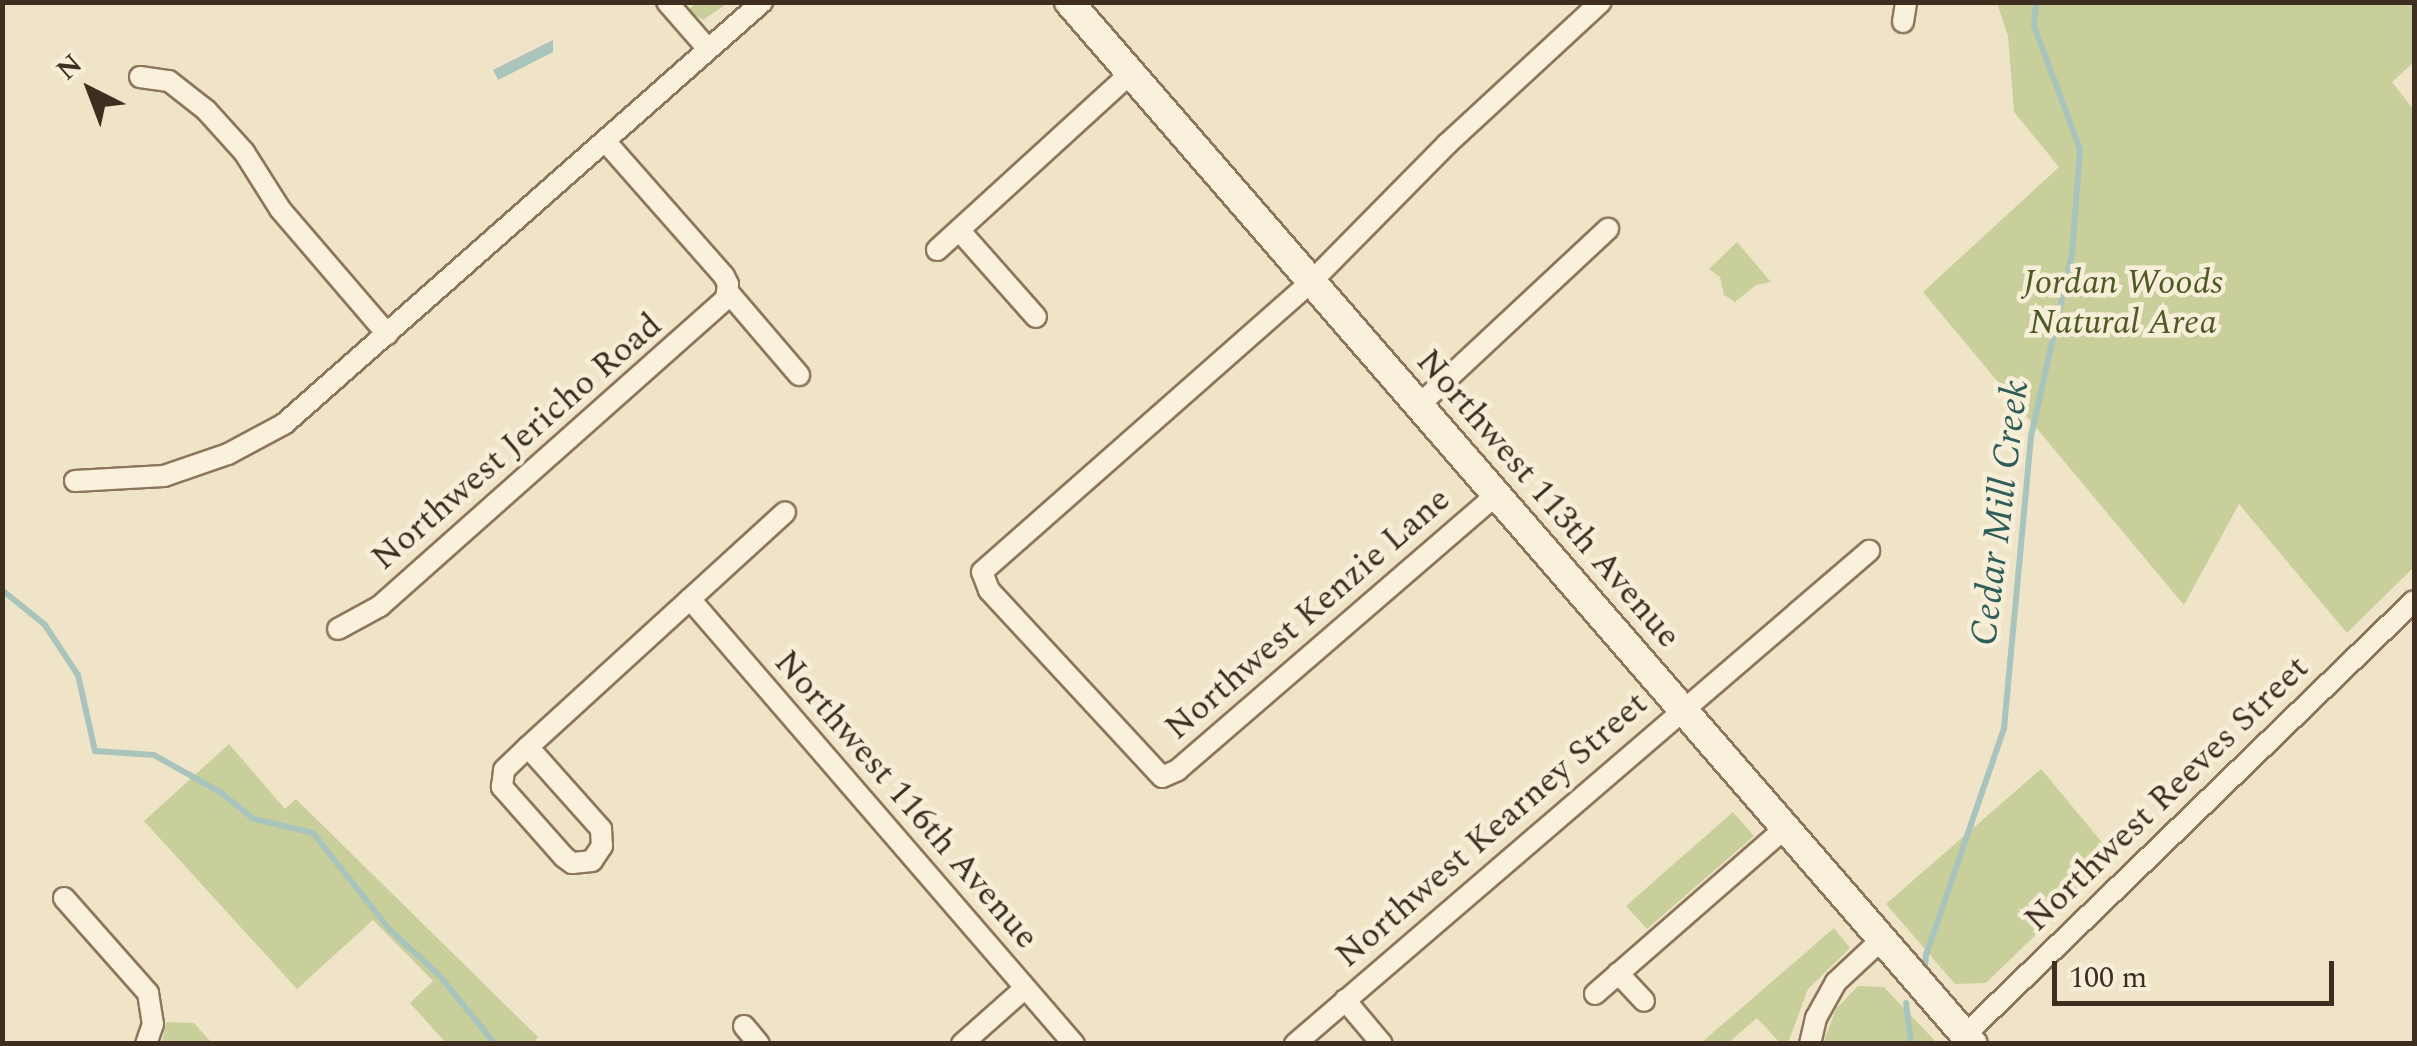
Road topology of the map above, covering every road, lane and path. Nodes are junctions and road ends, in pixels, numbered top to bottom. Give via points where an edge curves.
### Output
1 (667, 2) edge
2 (762, 2) edge
3 (1069, 2) edge
4 (1601, 2) edge
5 (708, 49) junction
6 (1130, 74) junction
7 (140, 77) dead end
8 (606, 141) junction
9 (1608, 229) dead end
10 (959, 230) junction
11 (937, 250) dead end
12 (1312, 280) junction
13 (729, 293) junction
14 (1036, 317) dead end
15 (387, 334) junction
16 (799, 375) dead end
17 (1418, 406) junction
18 (75, 481) dead end
19 (1495, 496) junction
20 (785, 512) dead end
21 (1869, 550) dead end
22 (690, 599) junction
23 (2414, 601) edge
24 (338, 629) dead end
25 (1680, 710) junction
26 (528, 747) junction
27 (1784, 830) junction
28 (64, 898) dead end
29 (1880, 941) junction
30 (1618, 973) junction
31 (1025, 988) junction
32 (1594, 994) dead end
33 (1345, 1000) junction
34 (1644, 1001) dead end
35 (744, 1026) dead end
36 (1969, 1039) edge
37 (146, 1044) edge
38 (759, 1044) edge
39 (962, 1044) edge
40 (1074, 1044) edge
41 (1295, 1044) edge
42 (1382, 1044) edge
43 (1810, 1044) edge

1 - 5 street
2 - 5 street
3 - 6 street, Northwest 113th Avenue
4 - 12 street
5 - 8 street
6 - 10 street
6 - 12 street, Northwest 113th Avenue
7 - 15 street via 169,81 206,110
8 - 13 street via 724,276
8 - 15 street
9 - 17 street
10 - 11 street
10 - 14 street
12 - 17 street, Northwest 113th Avenue
12 - 19 street, Northwest Kenzie Lane via 982,572 989,590 1162,777
13 - 16 street
13 - 24 street, Northwest Jericho Road via 720,308 380,606
15 - 18 street via 260,440 164,476
17 - 19 street, Northwest 113th Avenue
19 - 25 street, Northwest 113th Avenue
20 - 22 street
21 - 25 street, Northwest Kearney Street
22 - 26 street
22 - 31 street, Northwest 116th Avenue
23 - 36 street, Northwest Reeves Street
25 - 27 street, Northwest 113th Avenue
25 - 33 street, Northwest Kearney Street
26 - 26 street via 600,829 599,854 582,864 564,857 502,787 504,770
27 - 29 street, Northwest 113th Avenue
27 - 30 street
28 - 37 street via 148,993 153,1024
29 - 36 street, Northwest 113th Avenue
29 - 43 street via 1836,982
30 - 32 street
30 - 34 street
31 - 39 street
31 - 40 street, Northwest 116th Avenue
33 - 41 street, Northwest Kearney Street
33 - 42 street
35 - 38 street

